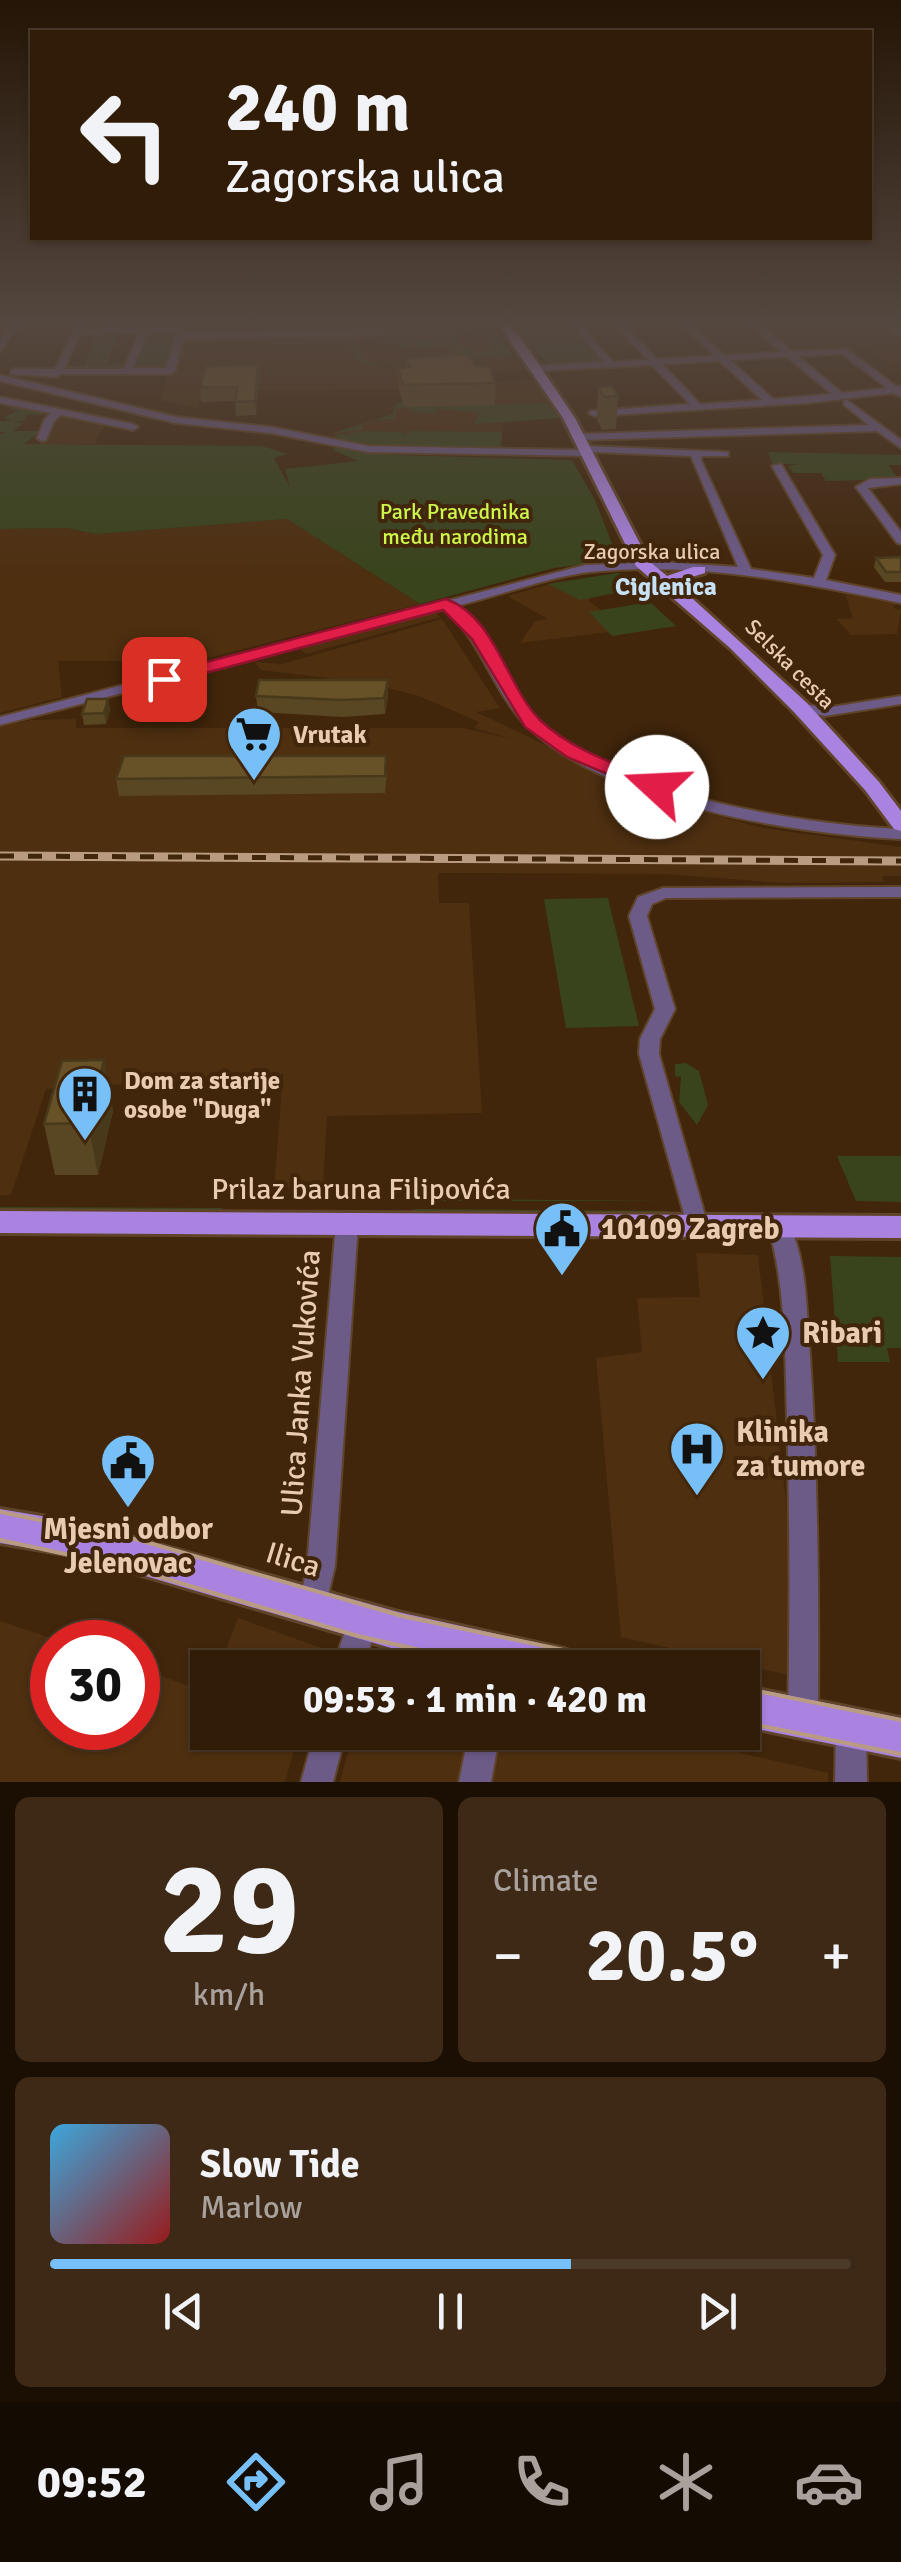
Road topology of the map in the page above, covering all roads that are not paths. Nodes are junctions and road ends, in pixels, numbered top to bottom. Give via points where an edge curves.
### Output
1 (29, 407) edge
2 (123, 407) edge
3 (561, 407) edge
4 (625, 407) edge
5 (695, 407) edge
6 (853, 407) edge
7 (628, 411) junction
8 (594, 413) edge
9 (57, 414) junction
10 (134, 427) dead end
11 (880, 428) junction
12 (42, 438) dead end
13 (901, 445) edge
14 (585, 446) junction
15 (697, 452) junction
16 (724, 454) dead end
17 (777, 466) dead end
18 (901, 481) edge
19 (901, 540) edge
20 (646, 567) junction
21 (699, 570) junction
22 (747, 573) junction
23 (819, 582) junction
24 (675, 594) junction
25 (901, 599) edge
26 (446, 604) junction
27 (901, 700) edge
28 (813, 714) junction
29 (0, 721) edge
30 (899, 831) edge
31 (901, 892) edge
32 (0, 1222) edge
33 (347, 1224) junction
34 (697, 1226) junction
35 (779, 1226) junction
36 (901, 1227) edge
37 (0, 1526) edge
38 (313, 1607) junction
39 (368, 1623) junction
40 (354, 1650) edge
41 (486, 1650) edge
42 (760, 1709) edge
43 (804, 1718) junction
44 (851, 1728) junction
45 (901, 1738) edge
46 (326, 1750) edge
47 (482, 1750) edge
48 (317, 1782) edge
49 (476, 1782) edge
50 (851, 1782) edge

1 - 9 street
2 - 14 street via 368,450
3 - 14 main road, Selska cesta
4 - 7 street
5 - 7 street
6 - 11 street
7 - 8 street
9 - 10 street
9 - 12 street
11 - 13 street
11 - 14 street
14 - 15 street
14 - 20 main road, Selska cesta
15 - 16 street
15 - 22 street
17 - 23 street via 829,555
18 - 19 street via 862,486
20 - 21 street, Zagorska ulica
20 - 24 main road, Selska cesta
20 - 26 street, Zagorska ulica via 579,570
21 - 22 street, Zagorska ulica
21 - 24 main road via 675,577
22 - 23 street, Zagorska ulica
23 - 25 street, Zagorska ulica
24 - 28 main road, Selska cesta
26 - 29 street, Zagorska ulica
26 - 30 street via 479,636 532,723 574,753 637,781 753,814 832,831
27 - 28 street
28 - 30 main road, Selska cesta
31 - 34 street via 663,894 640,908 664,1010 649,1054
32 - 33 main road, Prilaz baruna Filipovića
33 - 34 main road, Prilaz baruna Filipovića
33 - 38 street, Ulica Janka Vukovića
34 - 35 main road, Prilaz baruna Filipovića
35 - 36 main road, Prilaz baruna Filipovića
35 - 43 street via 790,1248 796,1356
37 - 38 main road, Ilica via 122,1550
38 - 39 main road, Ilica
39 - 40 street
39 - 41 main road, Ilica
42 - 43 main road
43 - 44 main road
44 - 45 main road
44 - 50 street
46 - 48 street
47 - 49 street

